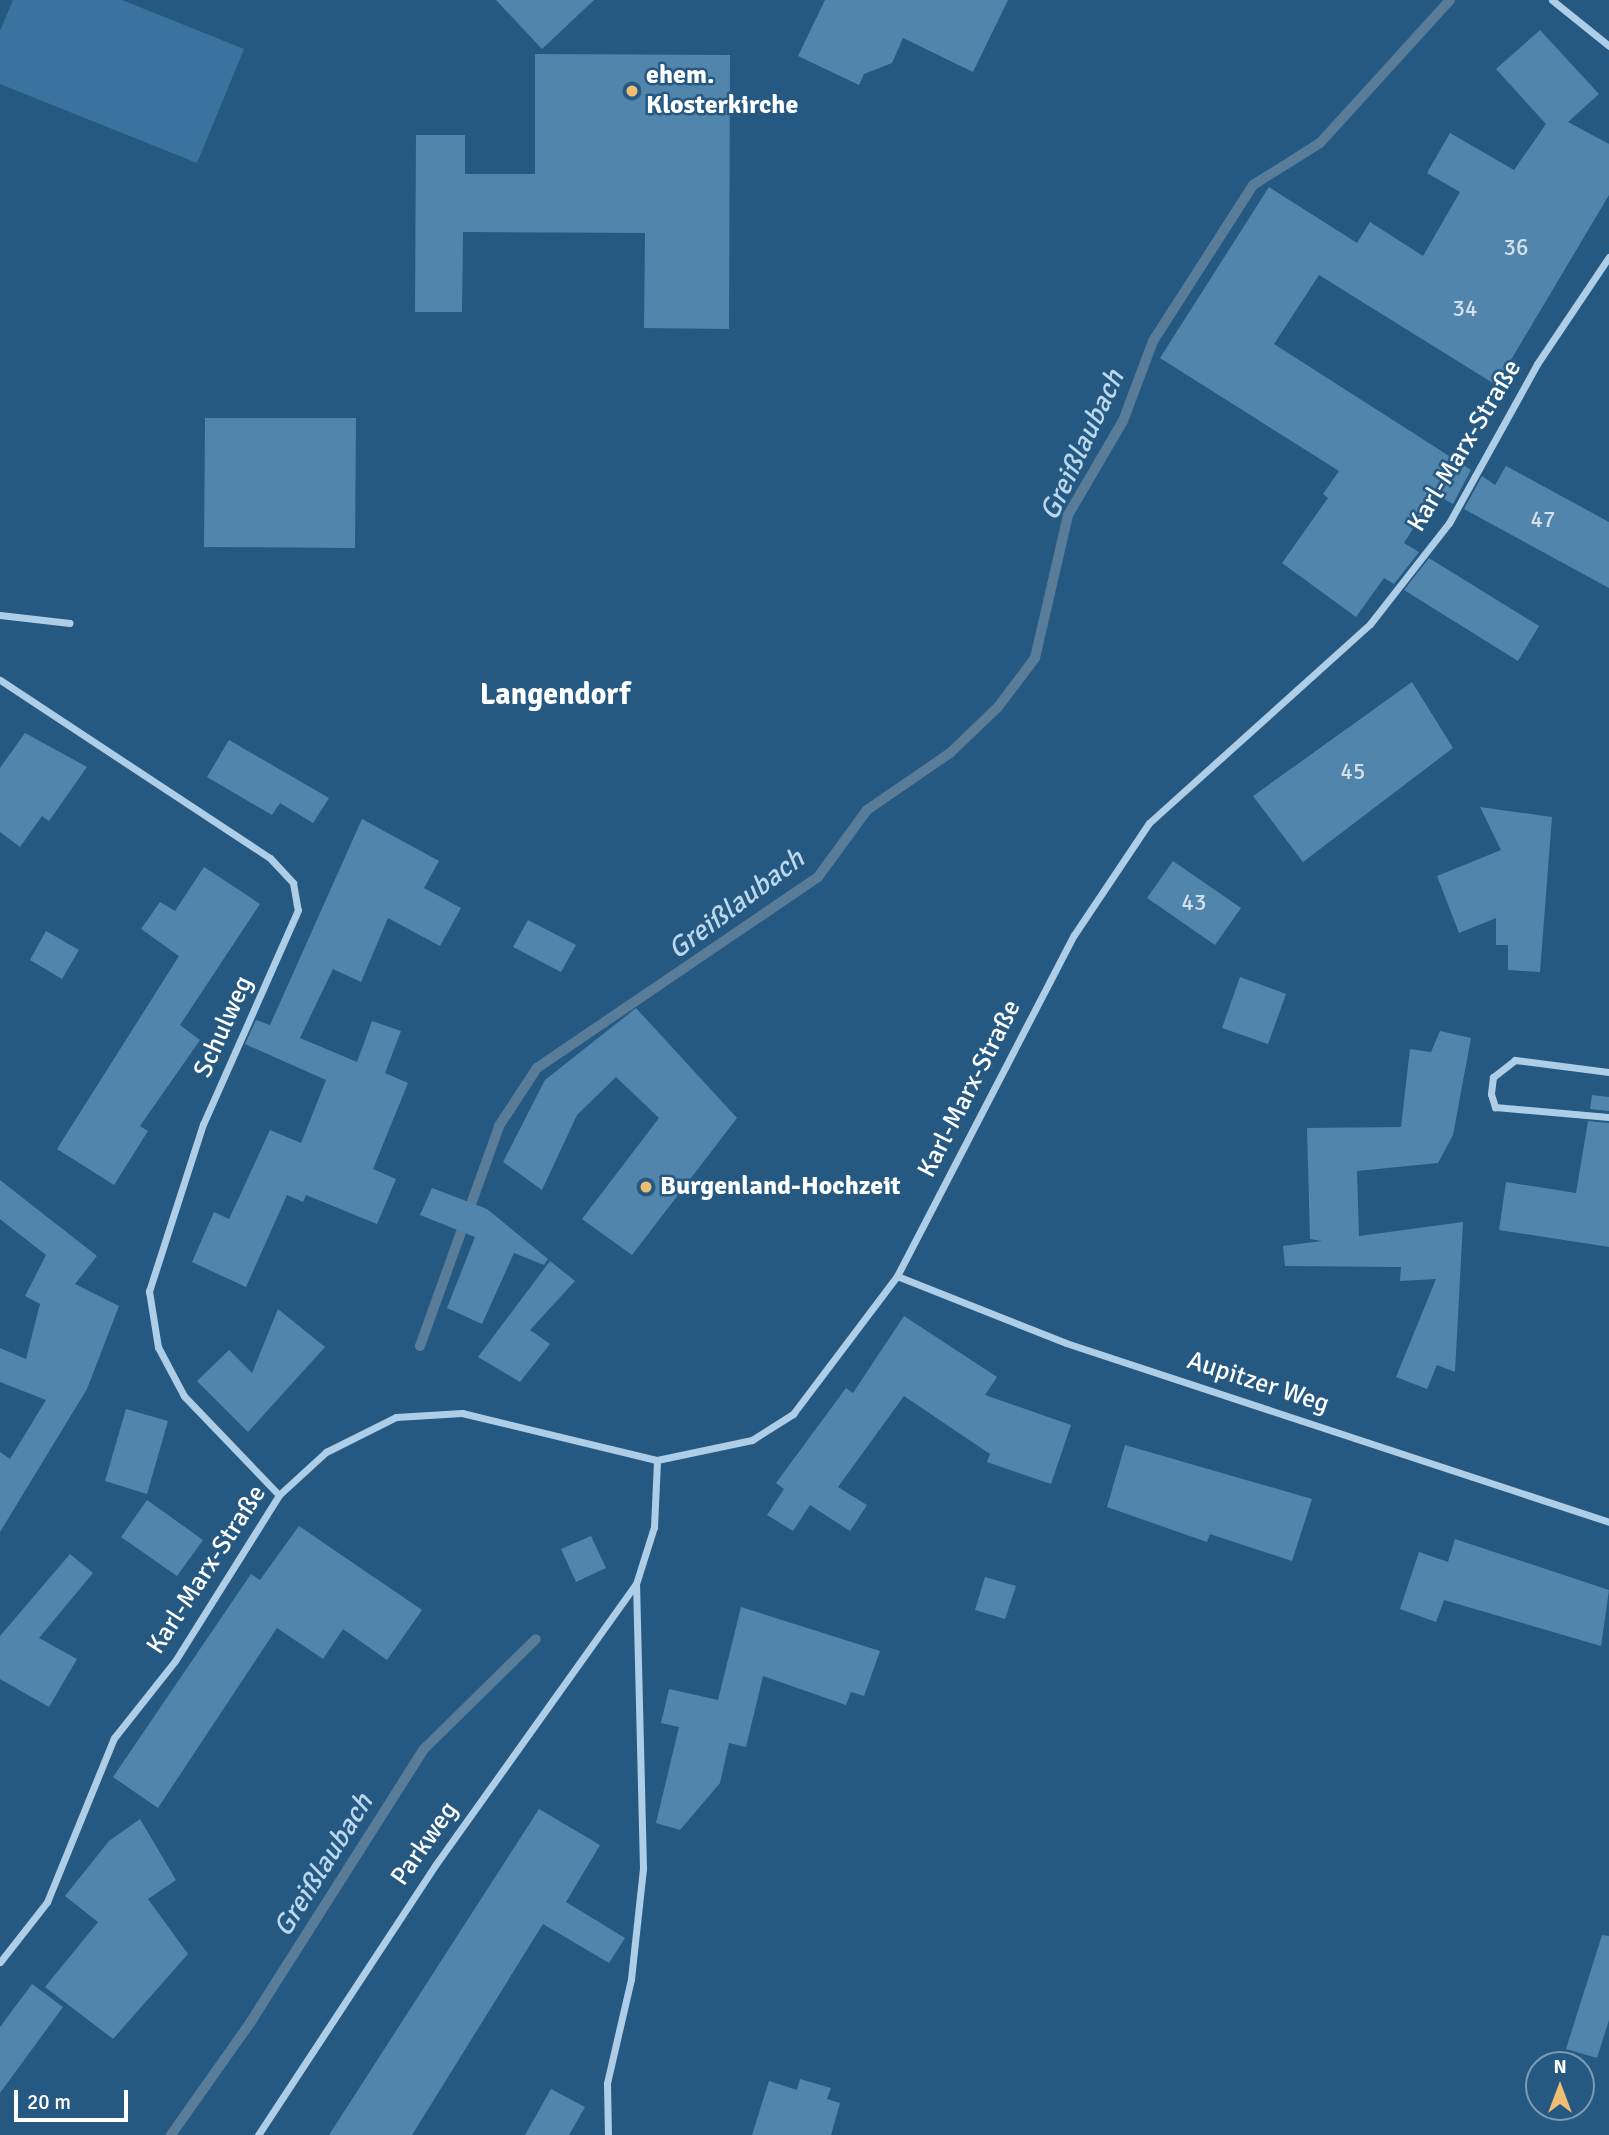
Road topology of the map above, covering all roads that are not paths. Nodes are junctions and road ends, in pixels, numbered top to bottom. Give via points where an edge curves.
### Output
1 (1552, 0) edge
2 (1609, 46) edge
3 (1609, 257) edge
4 (0, 615) edge
5 (70, 622) dead end
6 (0, 680) edge
7 (1609, 1072) edge
8 (1609, 1117) edge
9 (897, 1276) junction
10 (657, 1460) junction
11 (279, 1495) junction
12 (1609, 1522) edge
13 (636, 1584) junction
14 (0, 1962) edge
15 (258, 2135) edge
16 (608, 2135) edge

1 - 2 street
3 - 9 street, Karl-Marx-Straße via 1537,364 1449,523 1370,624 1149,824 1074,935
4 - 5 street
6 - 11 street, Schulweg via 270,858 293,883 298,910 203,1124 149,1291 158,1347 184,1396
7 - 8 street via 1515,1060 1493,1077 1491,1094 1495,1107
9 - 10 street, Karl-Marx-Straße via 793,1414 752,1440
9 - 12 street, Aupitzer Weg via 1066,1343
10 - 11 street, Karl-Marx-Straße via 462,1413 396,1417 326,1452
10 - 13 street, Parkweg via 654,1527
11 - 14 street, Karl-Marx-Straße via 175,1661 114,1738 52,1891
13 - 15 street, Parkweg via 436,1864
13 - 16 street, Parkweg via 643,1868 631,1979 607,2083

